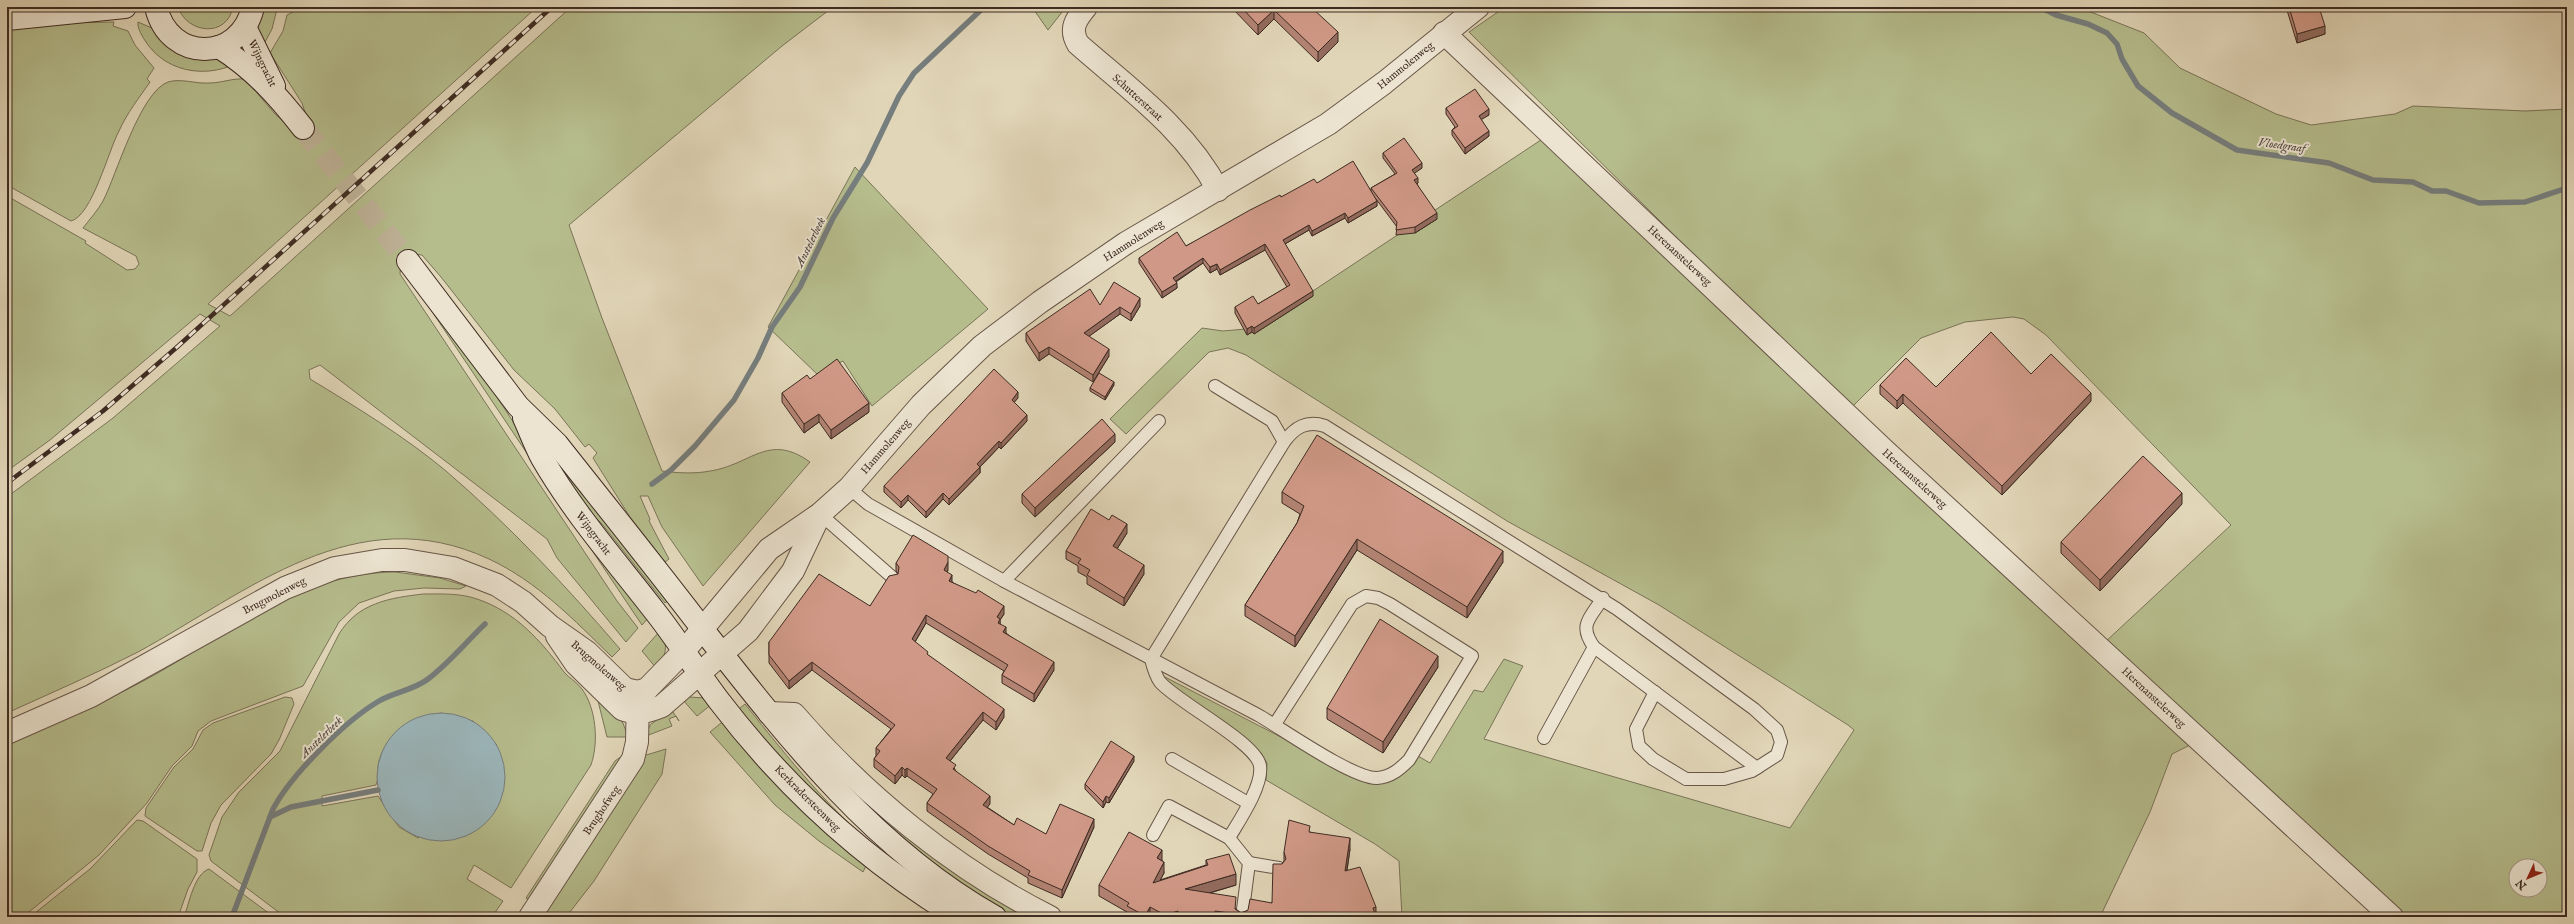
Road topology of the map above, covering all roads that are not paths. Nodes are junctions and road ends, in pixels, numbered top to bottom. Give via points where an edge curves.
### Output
1 (125, 7) edge
2 (156, 7) edge
3 (252, 7) edge
4 (1086, 7) edge
5 (1478, 7) edge
6 (7, 19) edge
7 (245, 27) junction
8 (1444, 33) junction
9 (219, 47) junction
10 (280, 99) junction
11 (303, 128) tunnel mouth
12 (1218, 190) junction
13 (408, 261) tunnel mouth
14 (1215, 386) dead end
15 (518, 406) junction
16 (1159, 421) dead end
17 (1284, 442) junction
18 (849, 488) junction
19 (820, 514) junction
20 (892, 577) edge
21 (1004, 581) junction
22 (1603, 598) junction
23 (703, 629) junction
24 (1594, 647) junction
25 (684, 651) junction
26 (723, 655) junction
27 (1151, 659) junction
28 (700, 674) junction
29 (1655, 692) junction
30 (638, 702) junction
31 (769, 713) junction
32 (1275, 724) junction
33 (7, 733) edge
34 (1544, 738) dead end
35 (1172, 759) dead end
36 (1757, 768) junction
37 (1248, 803) junction
38 (1153, 835) dead end
39 (1228, 838) junction
40 (1249, 863) junction
41 (1279, 868) edge
42 (530, 917) edge
43 (958, 917) edge
44 (995, 917) edge
45 (1050, 917) edge
46 (1242, 917) edge
47 (2392, 917) edge

1 - 6 street
2 - 9 street via 166,30 177,40 190,47
3 - 7 street
4 - 12 street, Schutterstraat via 1073,26 1078,44 1171,126 1192,149
5 - 8 street, Hammolenweg
7 - 9 street via 238,36
7 - 10 street, Wijngracht
8 - 12 street, Hammolenweg via 1384,83 1328,124
8 - 47 street, Herenanstelerweg via 1883,448
9 - 10 street, Wijngracht via 246,64
10 - 11 street, Wijngracht
12 - 18 street, Hammolenweg via 1126,243 1040,302 982,346 921,405
13 - 15 street, Wijngracht
14 - 17 lane via 1272,421
15 - 23 street, Wijngracht via 557,444
15 - 25 street, Wijngracht via 542,457 571,501
16 - 21 lane
17 - 22 lane via 1290,434 1306,424 1325,426
17 - 27 lane
18 - 19 street, Hammolenweg
18 - 21 lane via 868,504
19 - 20 lane
19 - 23 street, Hammolenweg via 769,549
19 - 26 street, Hammolenweg via 793,571 748,631
21 - 27 lane
22 - 24 lane via 1585,625 1585,636
22 - 36 lane via 1754,709 1777,730 1781,742 1777,755
23 - 25 street, Hammolenweg
23 - 26 street
24 - 29 lane
24 - 34 lane
25 - 28 street, Kerkradersteenweg
25 - 30 street, Brugmolenweg
26 - 28 street, Hammolenweg
26 - 31 street
27 - 32 lane
27 - 37 lane via 1160,682 1232,736 1258,760 1260,772
28 - 30 street, Hammolenweg via 662,706
28 - 43 street, Kerkradersteenweg via 754,743 819,812 877,860
29 - 36 lane
29 - 36 lane via 1636,729 1639,746 1653,759 1686,778 1724,779
30 - 33 street, Brugmolenweg via 588,652 512,595 453,568 405,560 354,563 314,574 91,696
30 - 42 street, Brughofweg via 633,759
31 - 44 street via 814,766 888,840 948,887
31 - 45 street via 794,714 848,773 889,809 966,868
32 - 32 lane via 1352,604 1366,596 1390,604 1472,656 1409,760 1388,776 1376,778 1362,774 1292,737
35 - 37 lane
37 - 39 lane
38 - 39 lane via 1169,806
39 - 40 lane
40 - 41 lane
40 - 46 lane

